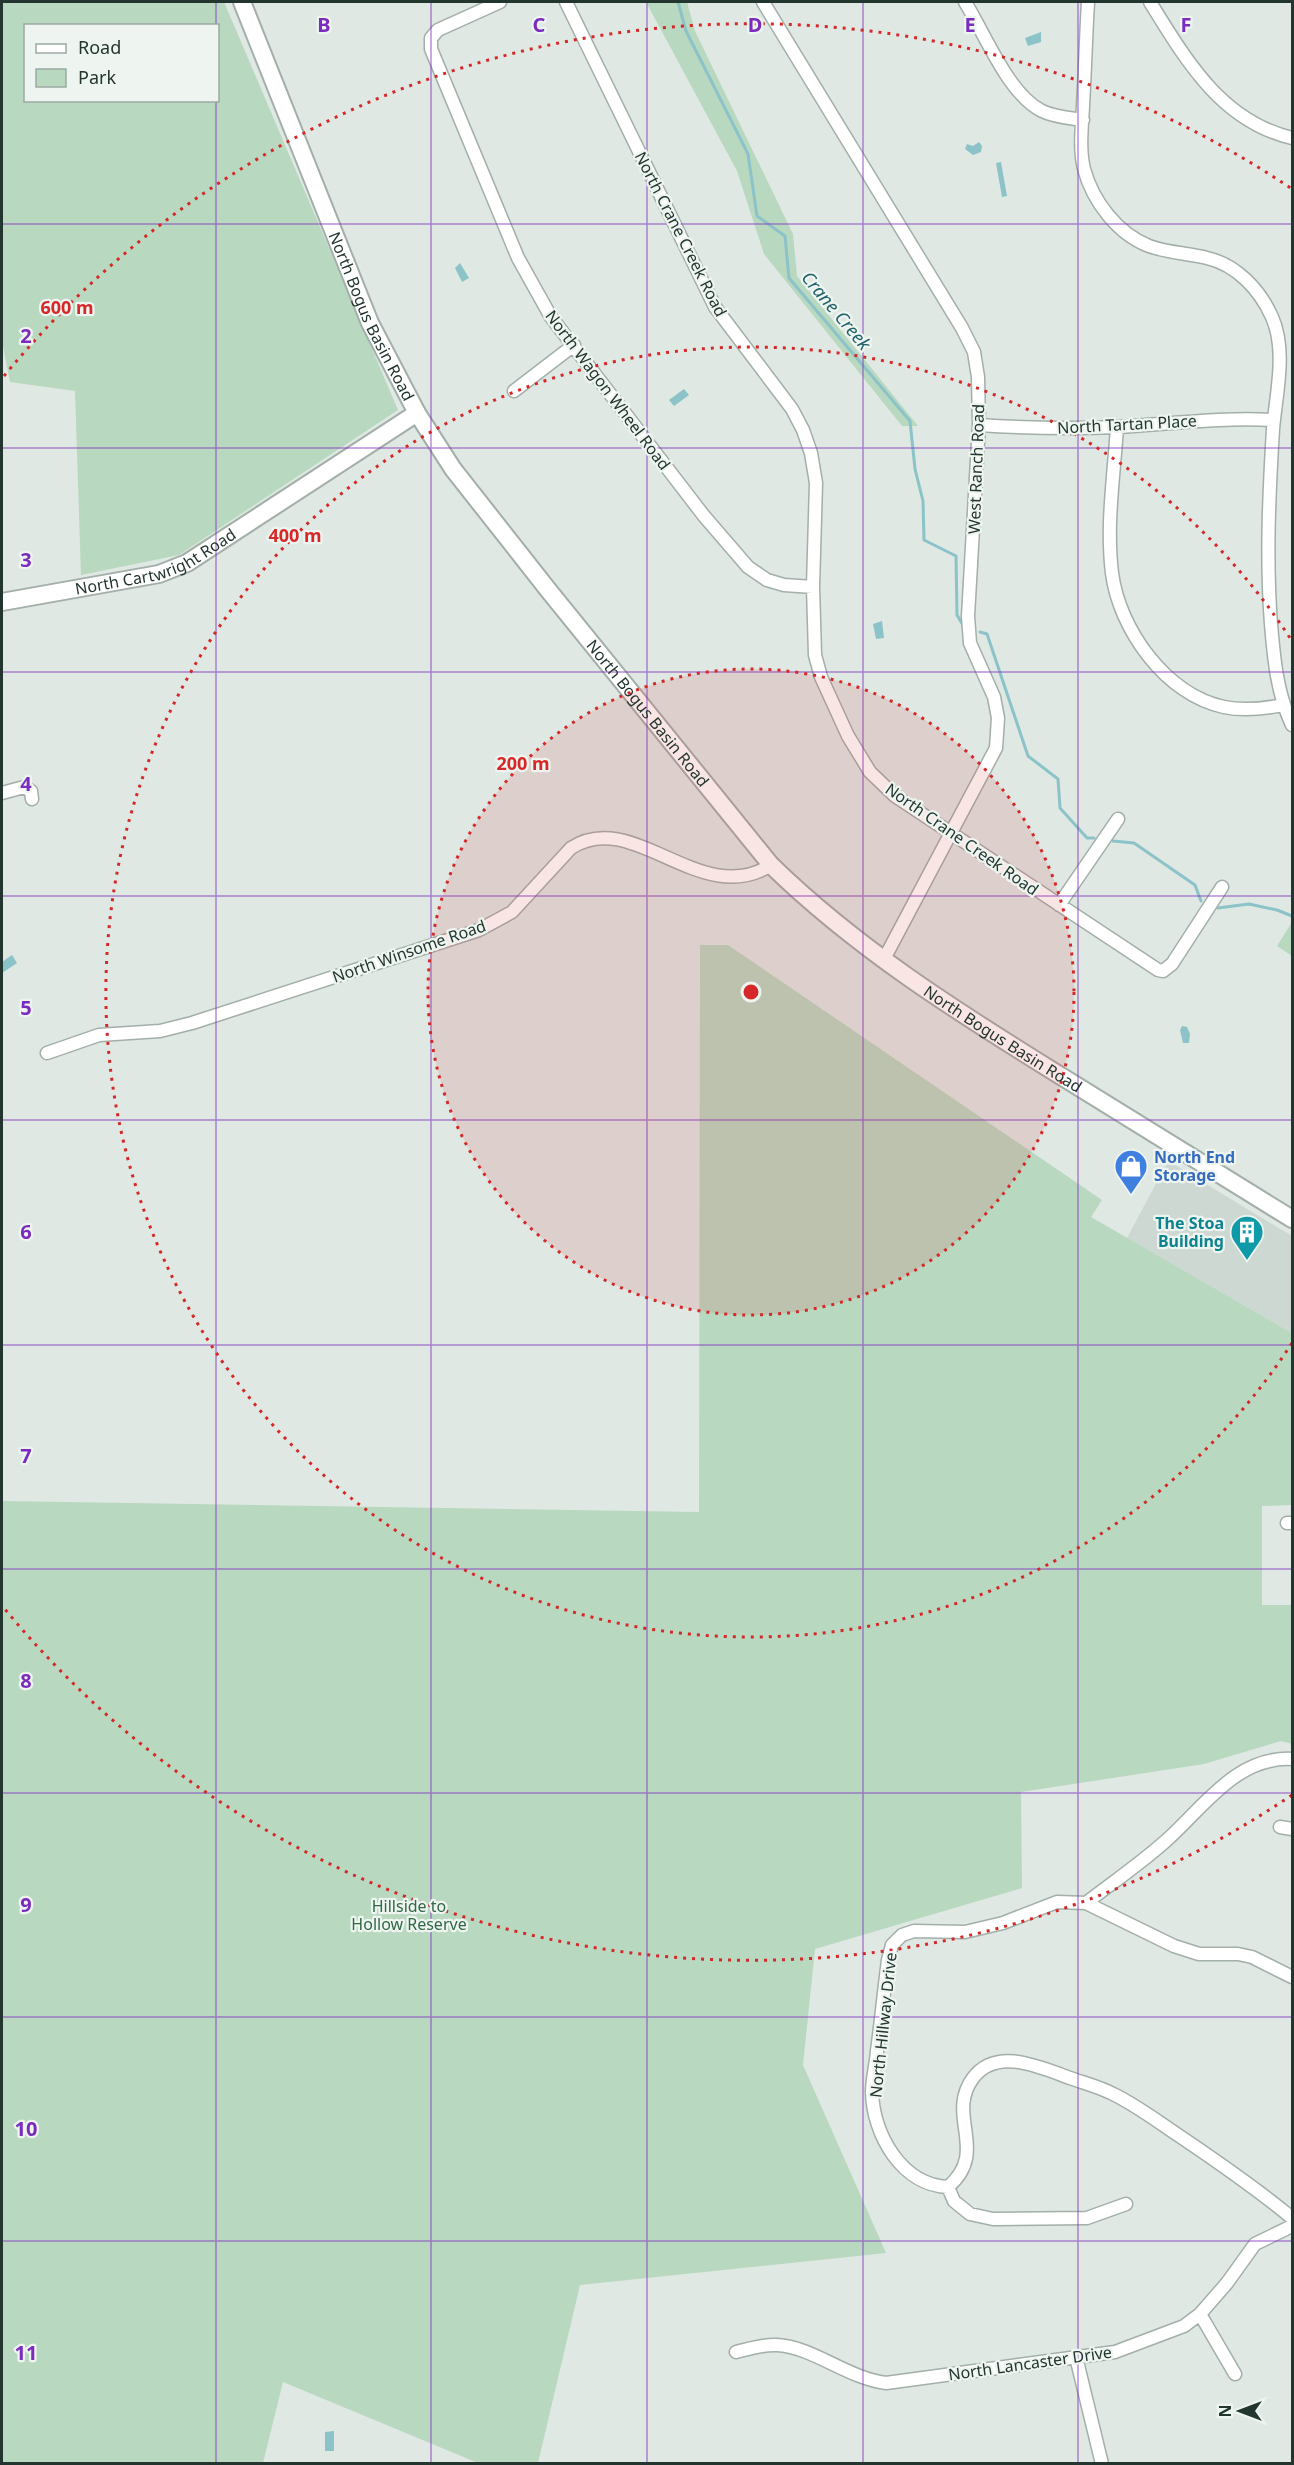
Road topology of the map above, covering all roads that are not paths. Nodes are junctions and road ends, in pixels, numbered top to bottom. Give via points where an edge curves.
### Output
1 (242, 2) edge
2 (500, 2) edge
3 (566, 2) edge
4 (763, 2) edge
5 (965, 2) edge
6 (1088, 2) edge
7 (1150, 2) edge
8 (1083, 120) junction
9 (1293, 138) edge
10 (574, 345) junction
11 (514, 391) dead end
12 (417, 413) junction
13 (1274, 420) junction
14 (979, 425) junction
15 (1117, 427) junction
16 (813, 587) junction
17 (2, 602) edge
18 (1283, 705) junction
19 (1293, 725) edge
20 (2, 793) edge
21 (32, 799) dead end
22 (1118, 819) dead end
23 (950, 834) junction
24 (771, 865) junction
25 (1222, 887) dead end
26 (1059, 905) junction
27 (882, 961) junction
28 (47, 1053) dead end
29 (1293, 1219) edge
30 (1293, 1759) edge
31 (1086, 1903) junction
32 (1293, 1977) edge
33 (948, 2187) junction
34 (1126, 2204) dead end
35 (1293, 2218) edge
36 (1293, 2226) edge
37 (1200, 2314) junction
38 (736, 2352) dead end
39 (1076, 2357) junction
40 (1235, 2374) dead end
41 (1102, 2463) edge

1 - 12 street, North Bogus Basin Road via 370,323
2 - 10 street, North Wagon Wheel Road via 438,30 431,38 430,49 518,258 551,317
3 - 16 street, North Crane Creek Road via 715,307 792,409 803,430 816,483
4 - 14 street, West Ranch Road via 962,328 974,352
5 - 8 street via 1023,98 1048,114
6 - 8 street
7 - 9 street via 1180,51 1219,99 1247,120 1276,135
8 - 13 street via 1084,169 1094,195 1126,234 1149,246 1210,258 1245,278 1259,295 1272,318 1279,343
10 - 11 street
10 - 16 street, North Wagon Wheel Road via 704,516 748,567 767,580
12 - 17 street, North Cartwright Road via 187,563 159,574
12 - 24 street, North Bogus Basin Road via 453,469
13 - 15 street, North Tartan Place via 1228,418
13 - 18 street via 1268,580 1275,671
14 - 15 street, North Tartan Place
14 - 23 street, West Ranch Road via 968,616 970,642 994,697 998,718 996,748
15 - 18 street via 1109,543 1112,576 1121,609 1139,644 1165,674 1198,698 1248,710
16 - 23 street, North Crane Creek Road via 815,655 848,736 880,783
18 - 19 street
20 - 21 street via 24,787 31,791
22 - 26 street
23 - 26 street, North Crane Creek Road
23 - 27 street, West Ranch Road
24 - 27 street, North Bogus Basin Road via 810,904
24 - 28 street, North Winsome Road via 760,872 727,878 623,841 599,837 582,841 512,912 479,930 192,1023 160,1032 99,1035
25 - 26 street, North Crane Creek Road via 1163,972
27 - 29 street, North Bogus Basin Road
30 - 31 street via 1268,1760 1236,1775 1168,1839
31 - 32 street, North Hillway Drive via 1174,1946 1199,1954 1252,1957
31 - 33 street, North Hillway Drive via 1057,1902 1003,1923 965,1932 914,1931 902,1935 892,1945 872,2092 875,2110 882,2136 905,2169 919,2180
33 - 34 street via 954,2201 970,2214 993,2219 1087,2218
33 - 35 street via 961,2176 966,2163 963,2110 974,2077 994,2065 1015,2061 1112,2093 1254,2186
36 - 37 street, North Lancaster Drive via 1255,2244
37 - 39 street, North Lancaster Drive via 1184,2326 1115,2352
37 - 40 street
38 - 39 street, North Lancaster Drive via 776,2345 794,2348 854,2376 886,2383
39 - 41 street

